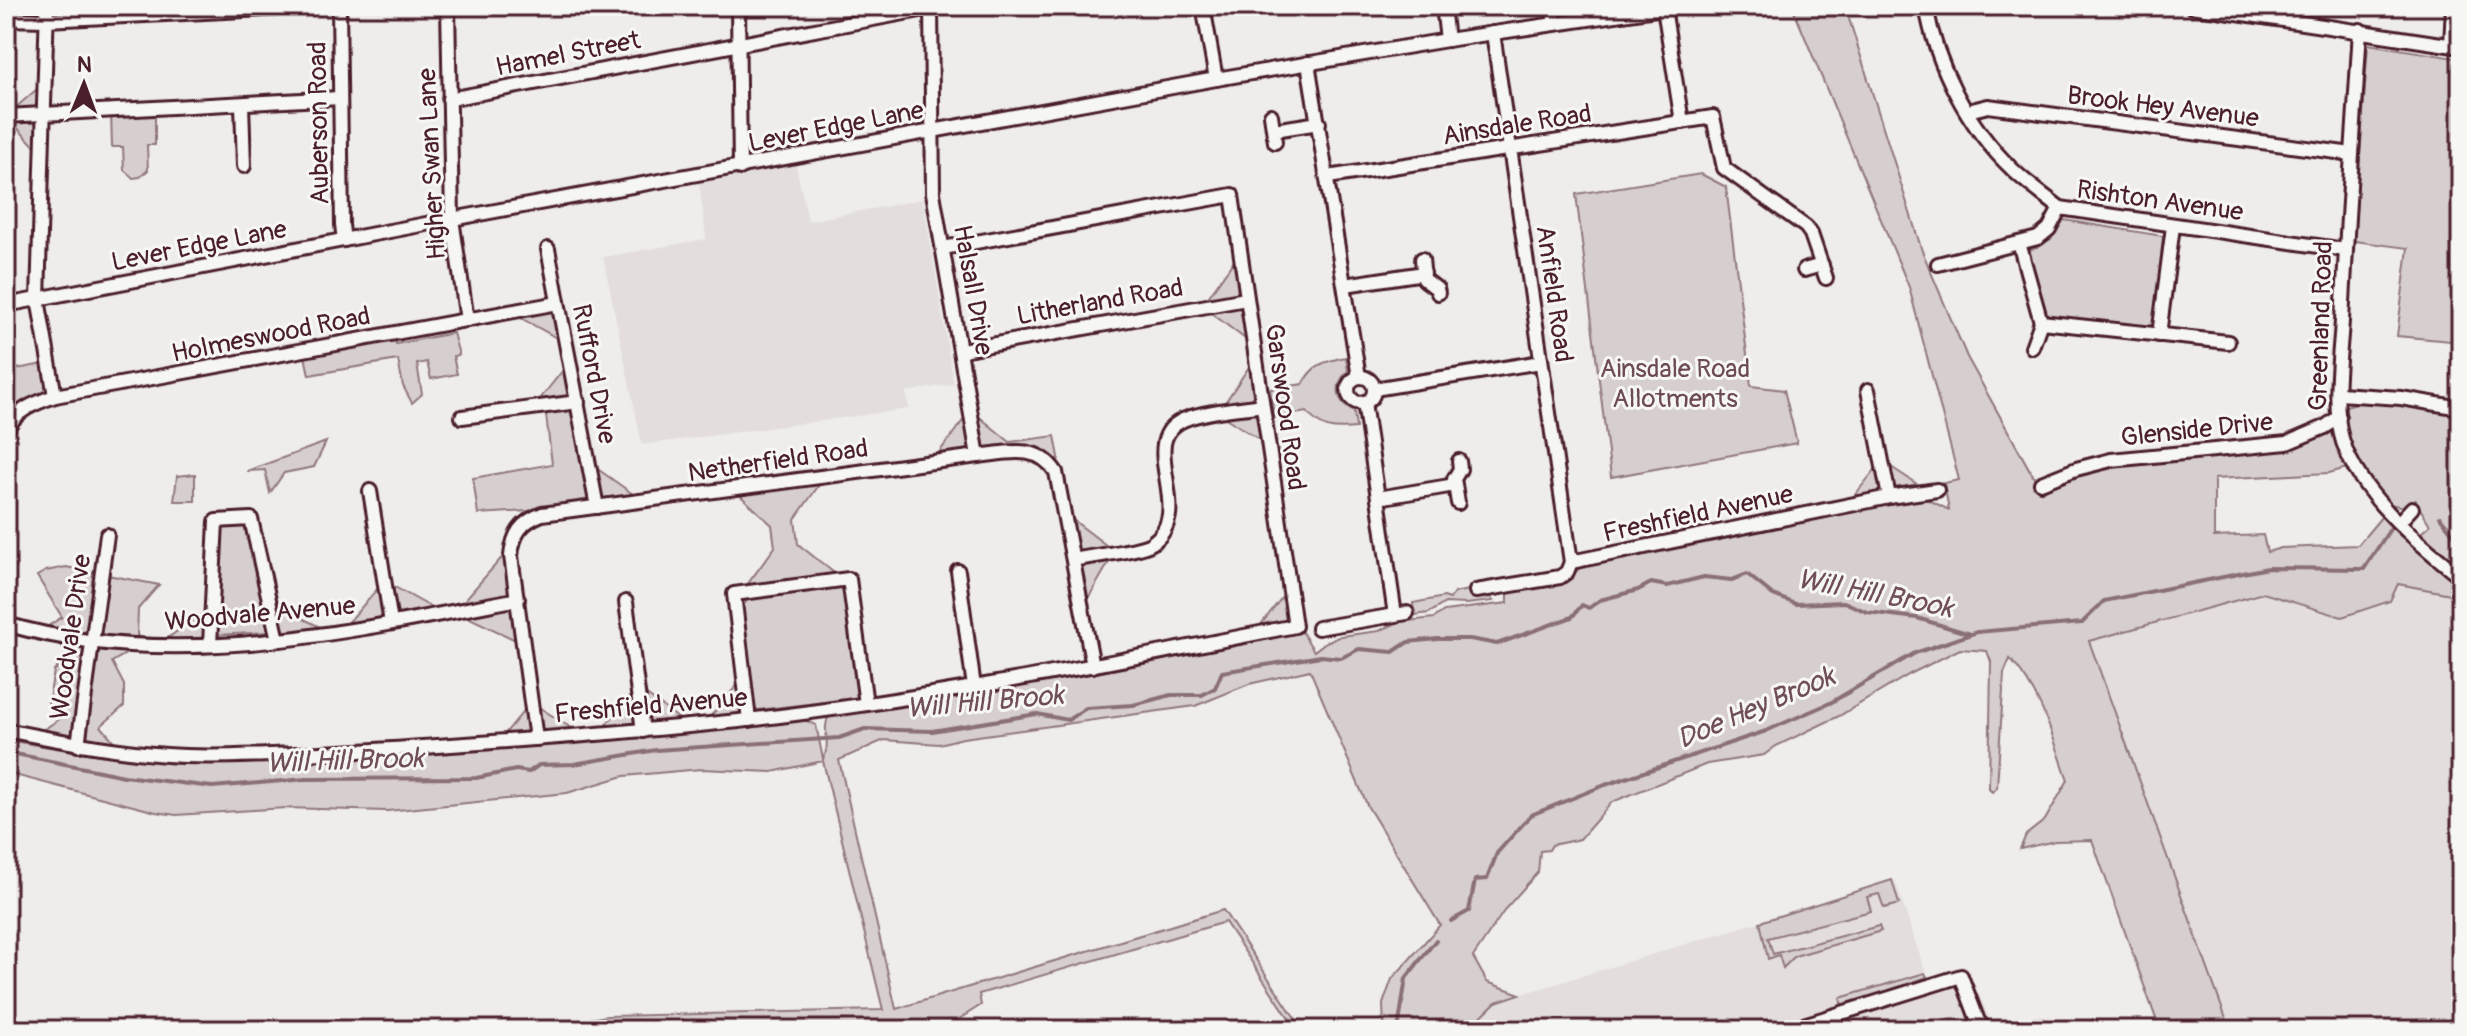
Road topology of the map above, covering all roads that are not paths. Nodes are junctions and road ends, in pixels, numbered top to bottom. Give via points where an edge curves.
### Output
1 (47, 6) edge
2 (323, 6) edge
3 (339, 6) edge
4 (448, 6) edge
5 (738, 6) edge
6 (1203, 6) edge
7 (1443, 6) edge
8 (1552, 6) edge
9 (1926, 6) edge
10 (2191, 6) edge
11 (2453, 6) edge
12 (931, 7) edge
13 (1670, 7) edge
14 (6, 19) edge
15 (46, 20) junction
16 (1555, 23) junction
17 (2360, 30) junction
18 (1493, 33) junction
19 (1447, 40) junction
20 (739, 44) junction
21 (2456, 46) edge
22 (1308, 63) junction
23 (1216, 79) junction
24 (340, 98) junction
25 (449, 99) junction
26 (242, 104) junction
27 (1968, 111) junction
28 (44, 114) junction
29 (1271, 115) dead end
30 (6, 116) edge
31 (1682, 122) junction
32 (1319, 123) junction
33 (932, 131) junction
34 (1510, 149) junction
35 (2352, 154) junction
36 (244, 166) dead end
37 (740, 168) junction
38 (1328, 177) junction
39 (2060, 208) junction
40 (452, 219) junction
41 (2173, 226) junction
42 (344, 240) junction
43 (2019, 243) junction
44 (943, 248) junction
45 (548, 249) dead end
46 (2345, 250) junction
47 (1422, 259) dead end
48 (1938, 264) dead end
49 (1822, 265) junction
50 (1804, 270) dead end
51 (1424, 273) junction
52 (1826, 278) dead end
53 (1345, 285) junction
54 (1438, 293) dead end
55 (38, 299) junction
56 (1246, 299) junction
57 (558, 303) junction
58 (6, 305) edge
59 (467, 320) junction
60 (2041, 322) junction
61 (2159, 335) junction
62 (2228, 342) dead end
63 (2032, 347) dead end
64 (962, 350) junction
65 (1541, 362) junction
66 (1359, 377) junction
67 (1374, 389) junction
68 (1868, 390) dead end
69 (2339, 394) junction
70 (55, 396) junction
71 (578, 402) junction
72 (1364, 402) junction
73 (1262, 405) junction
74 (2461, 408) edge
75 (462, 417) dead end
76 (2339, 417) junction
77 (6, 431) edge
78 (978, 456) junction
79 (1459, 461) dead end
80 (2041, 483) dead end
81 (1455, 485) junction
82 (1937, 490) dead end
83 (370, 491) dead end
84 (1889, 497) junction
85 (1378, 498) junction
86 (1458, 503) dead end
87 (597, 507) junction
88 (2412, 508) dead end
89 (2400, 521) junction
90 (107, 535) dead end
91 (1073, 560) junction
92 (1571, 562) junction
93 (958, 571) dead end
94 (2461, 577) edge
95 (1476, 591) dead end
96 (518, 599) junction
97 (626, 602) dead end
98 (391, 623) junction
99 (6, 624) edge
100 (1295, 626) joint
101 (1318, 628) dead end
102 (278, 640) junction
103 (93, 642) junction
104 (210, 645) junction
105 (1093, 666) junction
106 (974, 687) junction
107 (866, 704) junction
108 (749, 720) junction
109 (6, 730) edge
110 (643, 731) junction
111 (536, 739) junction
112 (78, 745) junction
113 (1787, 1030) edge
114 (1986, 1030) edge
115 (2009, 1030) edge
116 (2035, 1030) edge

1 - 15 street
2 - 15 street
3 - 24 street, Auberson Road
4 - 25 street, Higher Swan Lane
5 - 20 street
6 - 23 street
7 - 19 street
8 - 16 street
9 - 27 street via 1952,85
10 - 17 street
11 - 21 street
12 - 20 street, Hamel Street
12 - 33 street, Halsall Drive
13 - 16 street, Lever Edge Lane
13 - 31 street
14 - 15 street
15 - 28 street
16 - 18 street, Lever Edge Lane
17 - 21 street
17 - 35 street, Greenland Road
18 - 19 street, Lever Edge Lane
18 - 34 street, Anfield Road
19 - 22 street, Lever Edge Lane
20 - 25 street, Hamel Street
20 - 37 street
22 - 23 street, Lever Edge Lane
22 - 32 street
23 - 33 street, Lever Edge Lane
24 - 26 street
24 - 42 street, Auberson Road
25 - 40 street, Higher Swan Lane
26 - 28 street
26 - 36 street
27 - 35 street, Brook Hey Avenue via 1988,106
27 - 39 street via 2011,169
28 - 30 street
28 - 55 street
29 - 32 street via 1274,136
31 - 34 street, Ainsdale Road
31 - 49 street, Ainsdale Road via 1713,117 1724,168 1806,227
32 - 38 street
33 - 37 street, Lever Edge Lane
33 - 44 street, Halsall Drive via 933,193
34 - 38 street, Ainsdale Road
34 - 65 street, Anfield Road
35 - 46 street, Greenland Road
37 - 40 street, Lever Edge Lane
38 - 53 street
39 - 41 street, Rishton Avenue
39 - 43 street, Rishton Avenue via 2044,235
40 - 42 street, Lever Edge Lane
40 - 59 street, Higher Swan Lane
41 - 46 street, Rishton Avenue
41 - 61 street
42 - 55 street, Lever Edge Lane
43 - 48 street, Rishton Avenue
43 - 60 street
44 - 56 street, Garswood Road via 1232,195
44 - 64 street, Halsall Drive
45 - 57 street, Rufford Drive
46 - 69 street, Greenland Road
47 - 51 street
49 - 50 street
49 - 52 street
51 - 53 street
51 - 54 street
53 - 66 street
55 - 58 street, Lever Edge Lane
55 - 70 street
56 - 64 street, Litherland Road
56 - 73 street, Garswood Road
57 - 59 street, Holmeswood Road
57 - 71 street, Rufford Drive
59 - 70 street, Holmeswood Road
60 - 61 street
60 - 63 street
61 - 62 street
64 - 78 street, Halsall Drive
65 - 67 street
65 - 92 street, Anfield Road
66 - 67 street via 1368,379
66 - 72 street via 1349,385 1349,393
67 - 72 street
68 - 84 street
69 - 74 street
69 - 76 street, Greenland Road
70 - 77 street, Holmeswood Road via 22,410
71 - 75 street
71 - 87 street, Rufford Drive
72 - 85 street
73 - 91 street via 1187,418 1174,427 1164,442 1171,512 1164,532 1150,545
73 - 100 street, Garswood Road
76 - 80 street, Glenside Drive via 2287,443 2111,460 2053,472
76 - 89 street, Greenland Road via 2342,441 2363,484
78 - 87 street, Netherfield Road
78 - 91 street, Netherfield Road via 1023,452 1049,461 1056,472
79 - 81 street
81 - 85 street
81 - 86 street
82 - 84 street, Freshfield Avenue
83 - 98 street
84 - 92 street, Freshfield Avenue
85 - 101 street via 1401,614
87 - 96 street, Netherfield Road via 542,514 520,527 511,556
88 - 89 street
89 - 94 street, Greenland Road
90 - 103 street, Woodvale Drive
91 - 105 street, Netherfield Road
92 - 95 street, Freshfield Avenue via 1560,577
93 - 106 street
96 - 98 street, Woodvale Avenue
96 - 111 street, Netherfield Road
97 - 110 street
98 - 102 street, Woodvale Avenue
99 - 103 street, Woodvale Avenue
100 - 105 street, Freshfield Avenue
102 - 104 street, Woodvale Avenue
102 - 104 street via 251,519 216,521
103 - 104 street, Woodvale Avenue
103 - 112 street, Woodvale Drive
105 - 106 street, Freshfield Avenue
106 - 107 street, Freshfield Avenue
107 - 108 street, Freshfield Avenue
107 - 108 street via 849,579 734,594
108 - 110 street, Freshfield Avenue
109 - 112 street, Freshfield Avenue
110 - 111 street, Freshfield Avenue
111 - 112 street, Freshfield Avenue via 228,756
113 - 114 street via 1961,976
115 - 116 street

